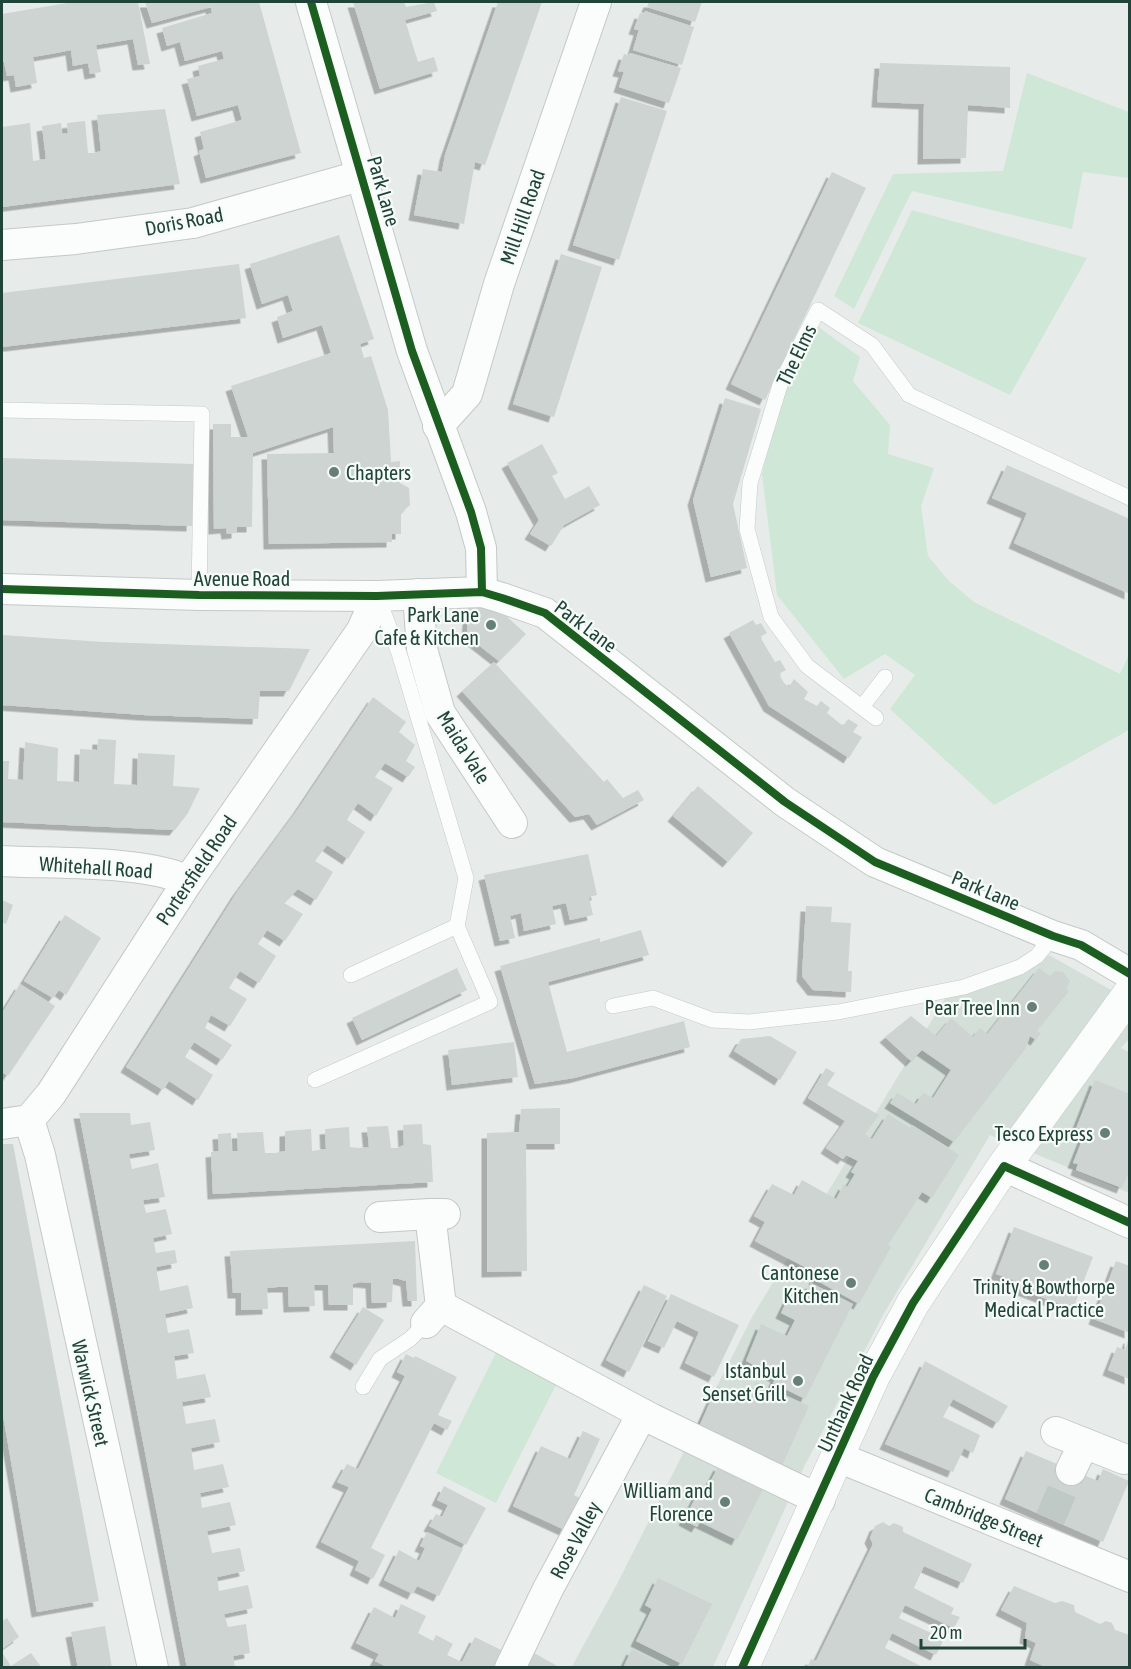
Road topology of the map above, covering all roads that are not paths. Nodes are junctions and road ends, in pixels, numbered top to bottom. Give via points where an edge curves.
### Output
1 (311, 2) edge
2 (596, 2) edge
3 (363, 175) junction
4 (2, 245) edge
5 (2, 410) edge
6 (438, 426) junction
7 (1130, 498) edge
8 (2, 589) edge
9 (482, 592) junction
10 (418, 594) junction
11 (199, 595) junction
12 (377, 596) junction
13 (885, 677) dead end
14 (862, 707) junction
15 (876, 718) dead end
16 (512, 823) dead end
17 (2, 861) edge
18 (188, 881) junction
19 (457, 926) junction
20 (1053, 936) junction
21 (1130, 974) edge
22 (351, 975) dead end
23 (1130, 993) edge
24 (613, 1006) dead end
25 (315, 1080) dead end
26 (15, 1122) edge
27 (1004, 1166) junction
28 (380, 1217) dead end
29 (1130, 1223) edge
30 (433, 1314) junction
31 (363, 1387) dead end
32 (642, 1414) junction
33 (1056, 1432) dead end
34 (1084, 1443) junction
35 (838, 1457) junction
36 (1124, 1459) dead end
37 (1071, 1470) tunnel mouth
38 (819, 1500) junction
39 (1130, 1577) edge
40 (153, 1668) edge
41 (510, 1668) edge
42 (742, 1668) edge

1 - 3 street, Park Lane
2 - 6 street, Mill Hill Road via 499,284 467,394
3 - 4 street, Doris Road via 193,223
3 - 6 street, Park Lane via 412,351
5 - 11 lane via 202,414
6 - 9 street, Park Lane via 481,548
7 - 14 lane, The Elms via 909,395 872,345 818,310 780,385 750,483 747,529 771,617 807,666
8 - 11 street, Avenue Road
9 - 10 street, Avenue Road
9 - 20 street, Park Lane via 545,613 785,802 875,862
10 - 12 street, Avenue Road
10 - 16 street, Maida Vale via 422,649 440,713
11 - 12 street, Avenue Road
12 - 18 street, Portersfield Road via 362,630
12 - 19 lane via 399,653 466,878
13 - 14 lane
14 - 15 lane, The Elms
17 - 18 street, Whitehall Road via 142,868 170,872
18 - 26 street, Portersfield Road via 51,1094
19 - 22 lane
19 - 25 lane via 490,1002
20 - 21 street, Park Lane via 1081,945
20 - 24 lane via 1037,956 1020,967 964,987 838,1012 749,1022 712,1020 653,998
23 - 27 street, Unthank Road
26 - 40 street, Warwick Street via 40,1155
27 - 29 street
27 - 35 street, Unthank Road via 913,1303 873,1377
28 - 30 street via 437,1214
30 - 31 lane via 410,1339 380,1359
30 - 32 street
32 - 38 street
32 - 41 street, Rose Valley
33 - 34 street
34 - 36 street
34 - 37 street
35 - 38 street, Unthank Road
35 - 39 street, Cambridge Street via 1045,1529
38 - 42 street, Unthank Road

